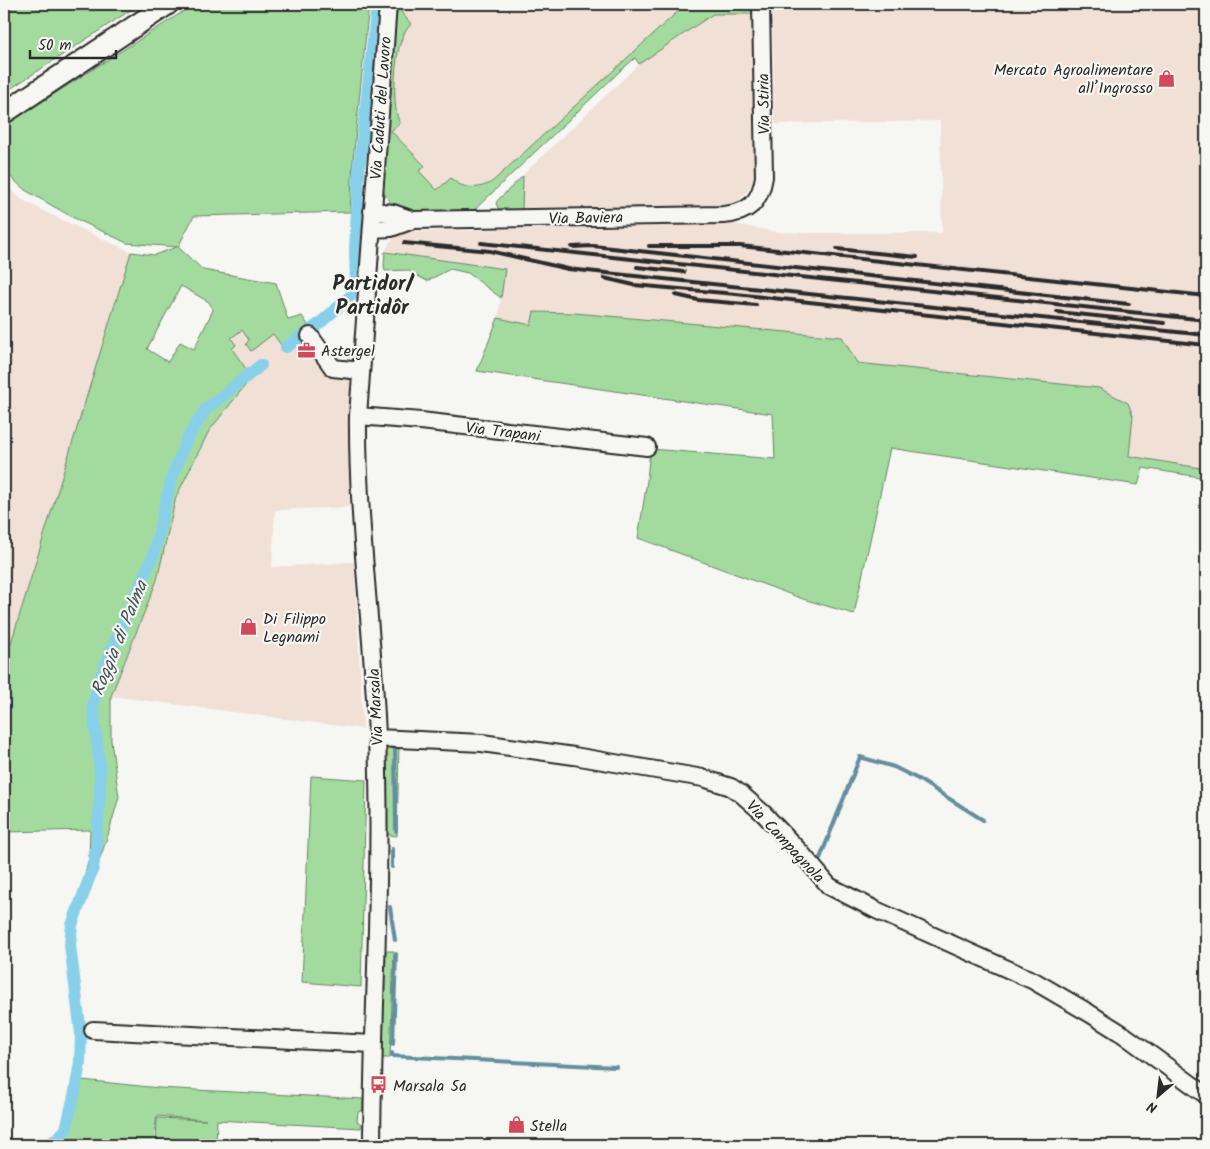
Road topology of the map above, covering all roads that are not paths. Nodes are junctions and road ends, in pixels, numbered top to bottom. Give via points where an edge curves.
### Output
1 (168, 4) edge
2 (388, 4) edge
3 (761, 4) edge
4 (4, 113) edge
5 (755, 202) joint
6 (372, 212) junction
7 (413, 220) junction
8 (372, 229) junction
9 (310, 336) dead end
10 (361, 371) junction
11 (358, 416) junction
12 (647, 447) dead end
13 (377, 738) junction
14 (93, 1030) dead end
15 (373, 1044) junction
16 (1206, 1095) edge
17 (372, 1145) edge

1 - 4 main road
2 - 6 street, Via Caduti del Lavoro
3 - 5 street, Via Stiria via 764,177
5 - 7 street, Via Baviera via 744,211 723,215
6 - 7 street, Via Baviera via 393,213
6 - 8 street, Via Marsala
7 - 8 street, Via Baviera via 390,228
8 - 10 street, Via Marsala
9 - 10 street via 333,368
10 - 11 street, Via Marsala
11 - 12 street, Via Trapani
11 - 13 street, Via Marsala via 358,466
13 - 15 street, Via Marsala via 378,866
13 - 16 street, Via Campagnola via 482,744 574,756 703,778 731,787 763,813 821,879 836,891 1034,981 1124,1035
14 - 15 street
15 - 17 street, Via Marsala

